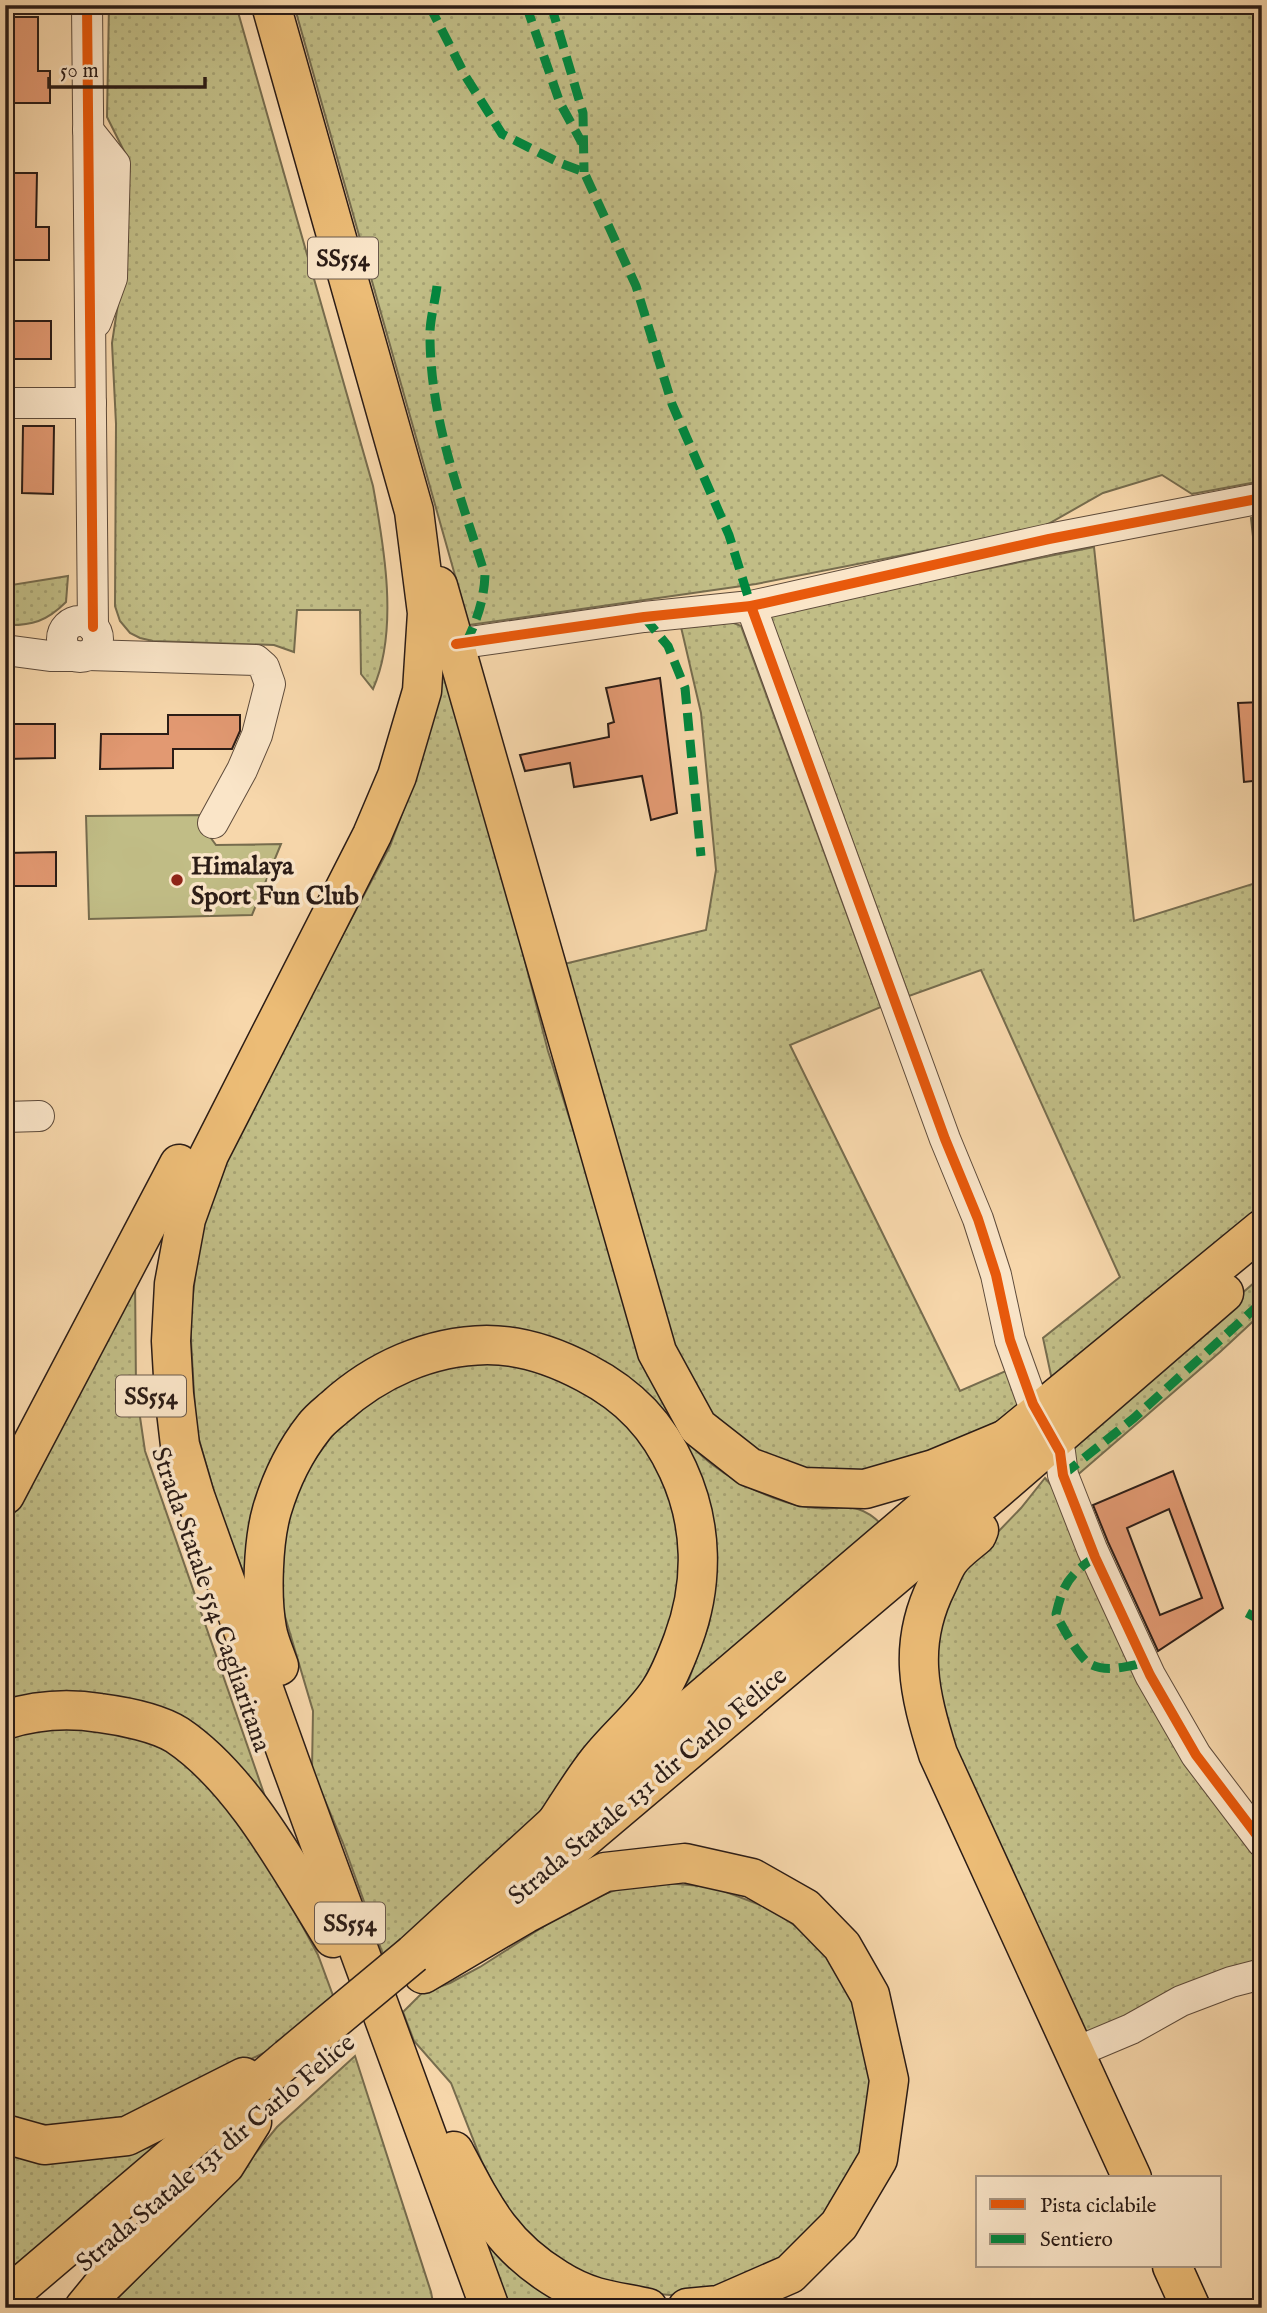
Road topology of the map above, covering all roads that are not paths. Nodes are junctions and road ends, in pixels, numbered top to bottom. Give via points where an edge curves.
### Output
1 (87, 5) edge
2 (251, 5) edge
3 (271, 5) edge
4 (5, 403) edge
5 (91, 403) junction
6 (1262, 498) edge
7 (414, 511) junction
8 (751, 606) junction
9 (82, 638) junction
10 (456, 644) junction
11 (6, 650) edge
12 (213, 823) dead end
13 (39, 1116) dead end
14 (5, 1117) edge
15 (179, 1164) junction
16 (1262, 1229) edge
17 (1262, 1260) edge
18 (1033, 1404) dead end
19 (1006, 1438) junction
20 (1060, 1452) dead end
21 (995, 1491) junction
22 (5, 1495) edge
23 (5, 1720) edge
24 (290, 1762) junction
25 (556, 1823) junction
26 (1262, 1842) edge
27 (333, 1938) junction
28 (418, 1964) junction
29 (1262, 1974) edge
30 (1074, 2053) junction
31 (299, 2065) junction
32 (410, 2084) junction
33 (252, 2122) junction
34 (5, 2134) edge
35 (1131, 2176) edge
36 (1173, 2268) edge
37 (5, 2299) edge
38 (32, 2308) edge
39 (84, 2308) edge
40 (466, 2308) edge
41 (489, 2308) edge
42 (648, 2308) edge
43 (687, 2308) edge
44 (1191, 2308) edge

1 - 5 street
2 - 15 highway, Strada Statale 554 Cagliaritana / SS554 via 386,485 403,583 404,647 395,704 372,781
3 - 7 highway, Strada Statale 554 Cagliaritana / SS554
4 - 5 street
5 - 9 street via 91,557
6 - 8 street via 1049,539
7 - 10 highway
7 - 24 highway, Strada Statale 554 Cagliaritana / SS554 via 428,613 422,691 397,776 372,835 209,1155 186,1219 174,1284 171,1341 180,1445
8 - 10 street
8 - 18 street via 978,1219 1010,1340
9 - 11 street via 50,656
9 - 12 street via 138,655 256,660 264,667 270,684 257,735
10 - 19 highway via 657,1352 698,1427 749,1467 803,1487 865,1489 934,1469
13 - 14 street
15 - 22 highway
15 - 27 highway, Strada Statale 554 Cagliaritana / SS554 via 162,1223 148,1334 156,1441 170,1496
16 - 19 highway, Strada Statale 131 dir Carlo Felice
17 - 21 highway, Strada Statale 131 dir Carlo Felice
19 - 25 highway, Strada Statale 131 dir Carlo Felice
20 - 26 street via 1063,1475 1092,1549 1150,1675 1196,1755
21 - 28 highway, Strada Statale 131 dir Carlo Felice
21 - 30 highway via 977,1535 950,1560 930,1598 921,1630 918,1677 938,1754
23 - 27 highway via 73,1709 128,1717 176,1734 223,1775 251,1810
24 - 25 highway via 294,1709 267,1629 263,1564 271,1512 298,1450 315,1425 349,1395 408,1360 488,1345 527,1350 566,1362 604,1382 666,1442 696,1523 699,1554 694,1602 660,1690 599,1760
24 - 32 highway, SS554
25 - 28 highway, Strada Statale 131 dir Carlo Felice
27 - 40 highway, Strada Statale 554 Cagliaritana / SS554
28 - 31 highway, Strada Statale 131 dir Carlo Felice, bridge
28 - 43 highway via 606,1872 685,1863 752,1878 805,1908 842,1946 870,1995 889,2080 878,2159 839,2225 790,2274 719,2305
29 - 30 street via 1181,2001
30 - 35 highway
31 - 33 highway, Strada Statale 131 dir Carlo Felice
31 - 34 highway via 232,2082 127,2136 44,2146
31 - 37 highway, Strada Statale 131 dir Carlo Felice
32 - 41 highway, SS554
32 - 42 highway via 430,2093 449,2142 508,2241 533,2264 594,2297
33 - 38 highway, Strada Statale 131 dir Carlo Felice
33 - 39 highway via 225,2165
36 - 44 highway

